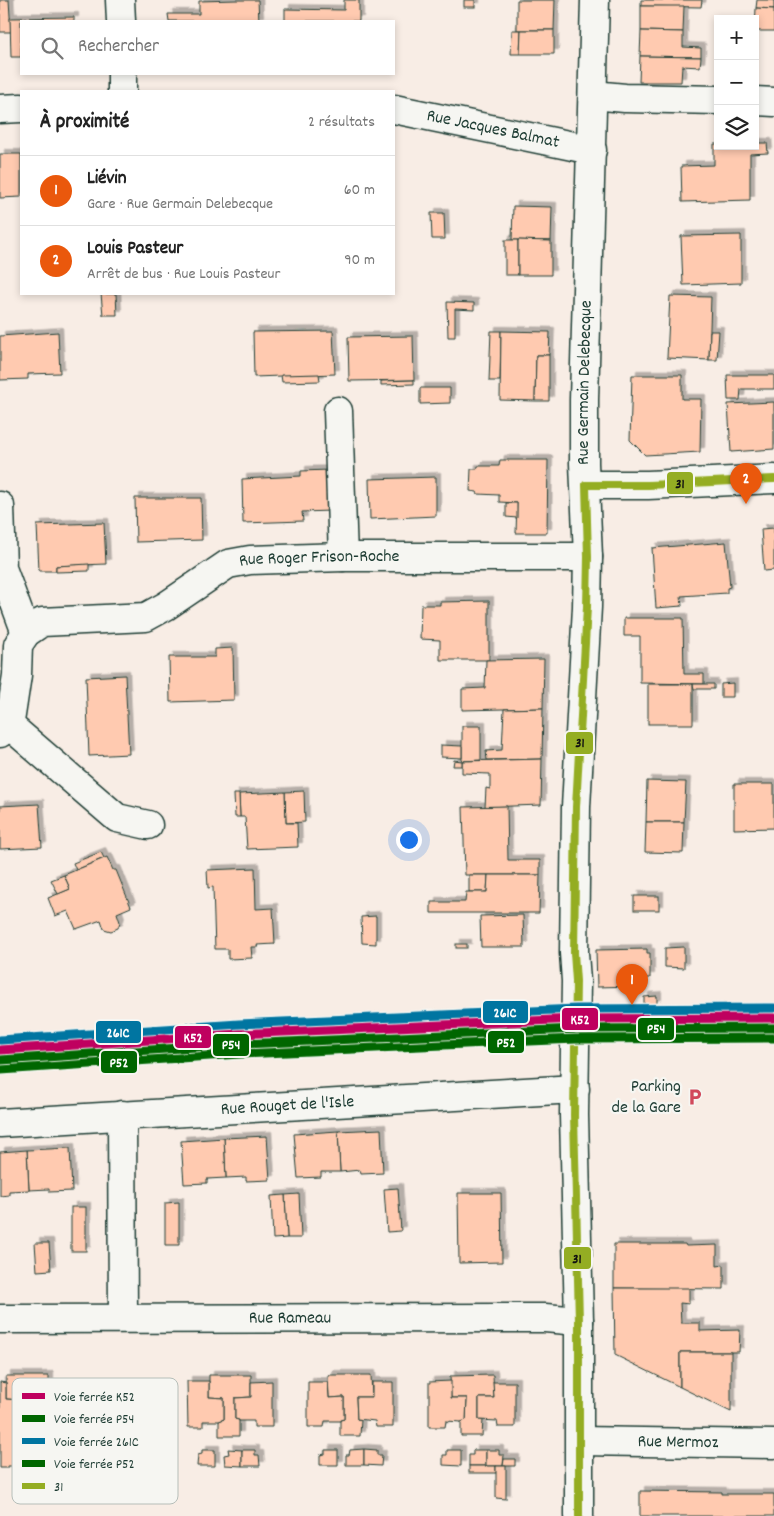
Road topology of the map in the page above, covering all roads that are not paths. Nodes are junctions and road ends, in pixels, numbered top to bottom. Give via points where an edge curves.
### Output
1 (120, 0) edge
2 (595, 0) edge
3 (121, 20) edge
4 (122, 75) edge
5 (122, 90) edge
6 (593, 95) junction
7 (714, 100) edge
8 (759, 102) edge
9 (774, 102) edge
10 (20, 108) edge
11 (0, 109) edge
12 (395, 109) edge
13 (592, 150) junction
14 (338, 411) dead end
15 (774, 479) edge
16 (586, 485) junction
17 (0, 506) edge
18 (588, 557) junction
19 (343, 558) junction
20 (26, 633) junction
21 (4, 729) edge
22 (148, 825) dead end
23 (574, 1089) junction
24 (122, 1115) junction
25 (0, 1123) edge
26 (0, 1318) edge
27 (123, 1318) junction
28 (579, 1321) junction
29 (580, 1441) junction
30 (774, 1444) edge
31 (578, 1516) edge

1 - 3 street
2 - 6 street, Rue Germain Delebecque
4 - 5 street
6 - 7 street
6 - 13 street, Rue Germain Delebecque
8 - 9 street
10 - 11 street
12 - 13 street, Rue Jacques Balmat
13 - 16 street, Rue Germain Delebecque via 584,400
14 - 19 street
15 - 16 street
16 - 18 street, Rue Germain Delebecque
17 - 20 street via 2,568
18 - 19 street, Rue Roger Frison-Roche
18 - 23 street, Rue Germain Delebecque via 576,807
19 - 20 street, Rue Roger Frison-Roche via 250,560 228,564 146,618 42,622
20 - 21 street via 18,645 17,675
21 - 22 street via 117,818
23 - 24 street, Rue Rouget de l'Isle
23 - 28 street, Rue Germain Delebecque
24 - 25 street, Rue Rouget de l'Isle
24 - 27 street
26 - 27 street, Rue Rameau
27 - 28 street, Rue Rameau via 545,1318
28 - 29 street, Rue Germain Delebecque
29 - 30 street, Rue Mermoz
29 - 31 street, Rue Germain Delebecque

